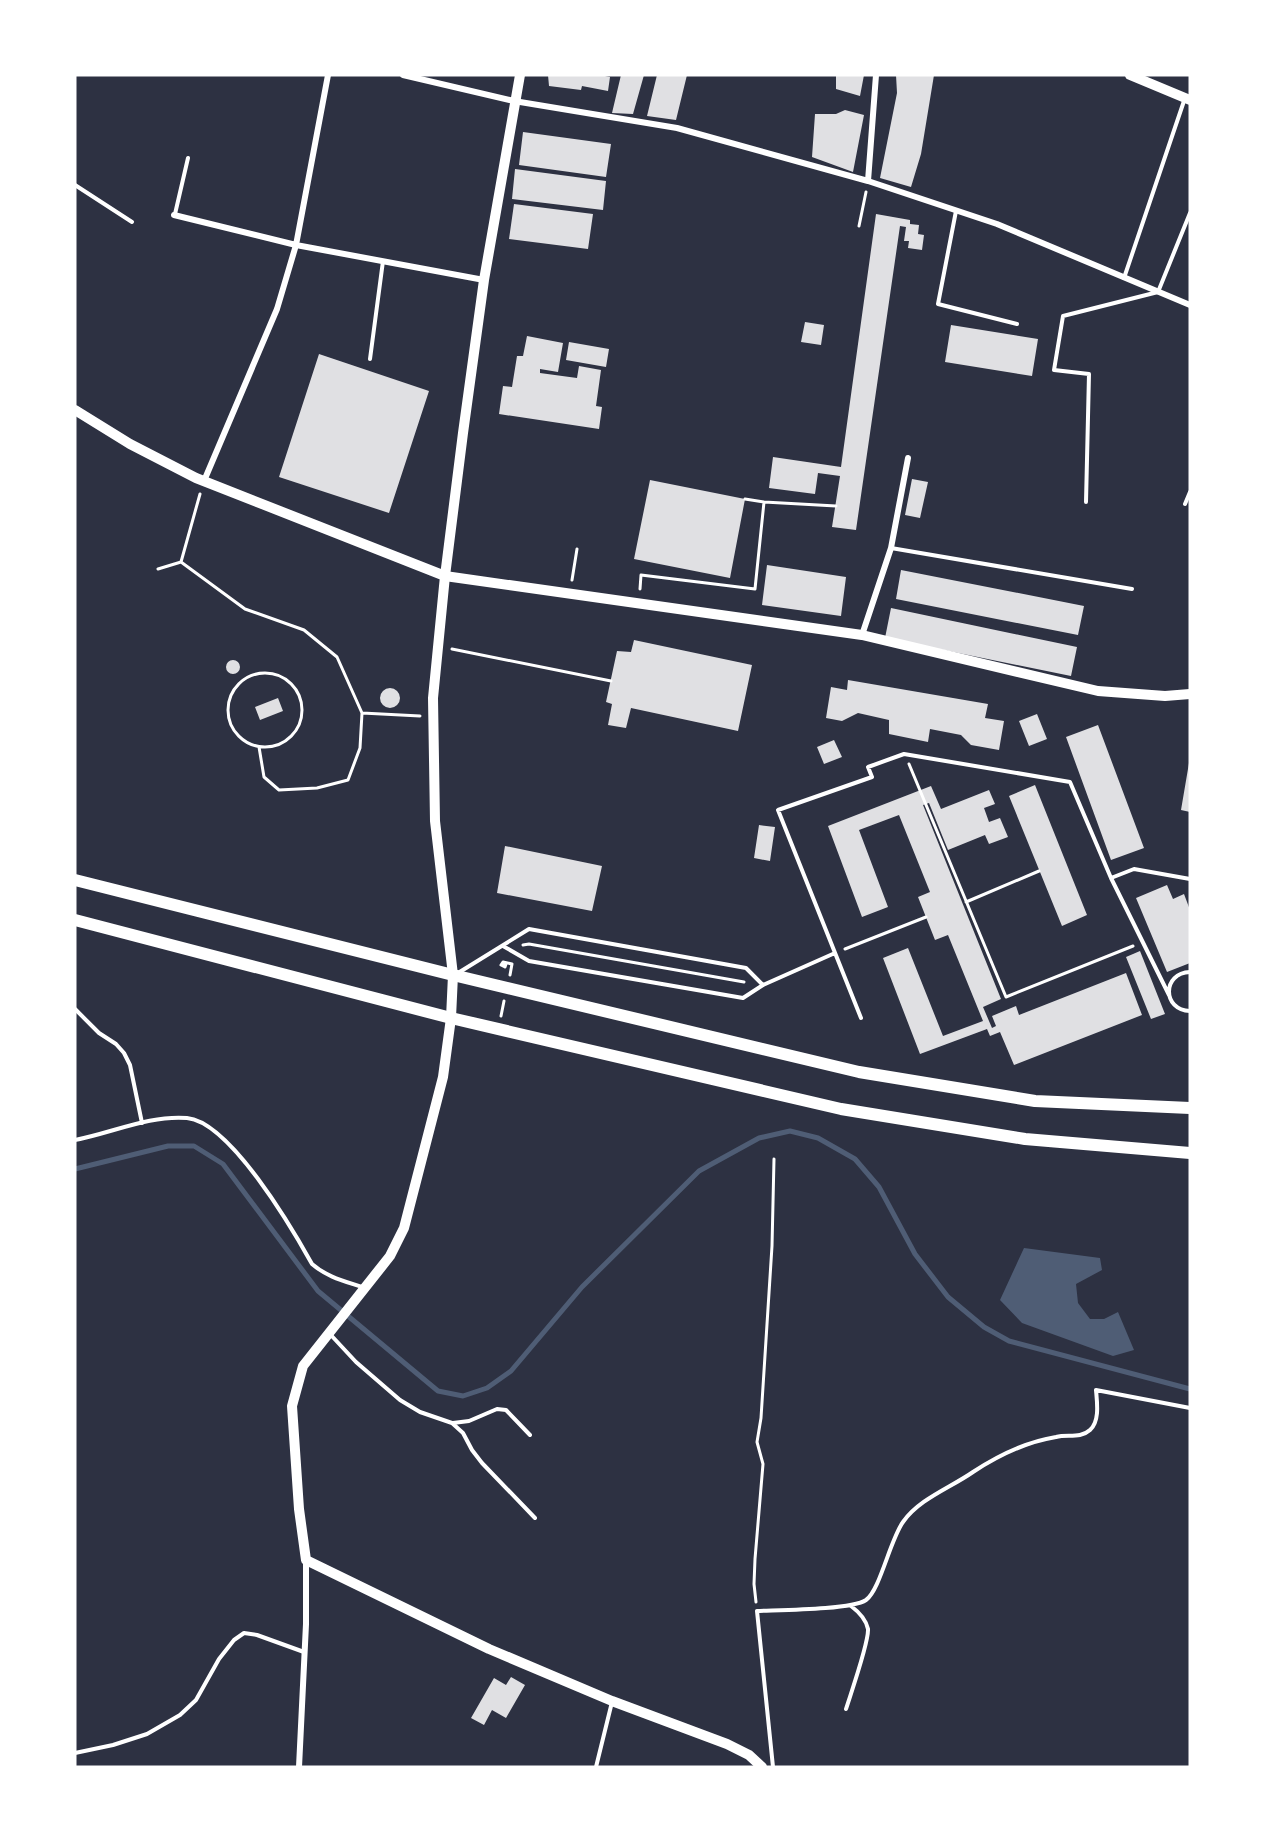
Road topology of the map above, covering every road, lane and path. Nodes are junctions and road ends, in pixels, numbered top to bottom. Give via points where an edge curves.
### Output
1 (328, 75) edge
2 (403, 75) edge
3 (520, 75) edge
4 (876, 75) edge
5 (1130, 75) edge
6 (411, 76) edge
7 (1188, 99) edge
8 (514, 101) junction
9 (188, 158) dead end
10 (868, 181) junction
11 (75, 185) edge
12 (956, 211) junction
13 (1190, 213) edge
14 (174, 215) joint
15 (132, 222) dead end
16 (859, 226) dead end
17 (296, 245) junction
18 (383, 261) junction
19 (1124, 278) junction
20 (484, 280) junction
21 (1158, 292) junction
22 (1190, 305) edge
23 (1017, 324) dead end
24 (370, 359) dead end
25 (75, 410) edge
26 (908, 458) dead end
27 (204, 481) junction
28 (1190, 492) edge
29 (745, 499) dead end
30 (765, 502) junction
31 (1086, 502) dead end
32 (1185, 504) dead end
33 (836, 506) dead end
34 (891, 548) junction
35 (577, 549) dead end
36 (181, 562) junction
37 (158, 569) dead end
38 (445, 576) junction
39 (1132, 589) dead end
40 (570, 594) junction
41 (638, 603) junction
42 (862, 635) junction
43 (438, 646) junction
44 (611, 681) dead end
45 (1190, 694) edge
46 (362, 713) junction
47 (434, 717) junction
48 (259, 747) junction
49 (904, 754) junction
50 (1039, 871) dead end
51 (1111, 878) junction
52 (1190, 879) edge
53 (75, 880) edge
54 (966, 902) junction
55 (926, 917) dead end
56 (75, 920) edge
57 (1143, 942) junction
58 (503, 946) junction
59 (835, 953) junction
60 (512, 964) dead end
61 (503, 965) dead end
62 (1190, 972) edge
63 (453, 975) junction
64 (763, 986) junction
65 (1169, 995) junction
66 (75, 1009) edge
67 (1190, 1011) edge
68 (451, 1018) junction
69 (861, 1018) dead end
70 (1190, 1108) edge
71 (142, 1123) junction
72 (75, 1140) edge
73 (1190, 1154) edge
74 (774, 1159) dead end
75 (366, 1288) junction
76 (329, 1333) junction
77 (1190, 1408) edge
78 (452, 1423) junction
79 (530, 1435) dead end
80 (535, 1518) dead end
81 (306, 1560) junction
82 (851, 1605) junction
83 (757, 1611) junction
84 (304, 1652) junction
85 (612, 1701) junction
86 (846, 1709) dead end
87 (75, 1753) edge
88 (299, 1767) edge
89 (596, 1767) edge
90 (762, 1767) edge
91 (772, 1767) edge

1 - 17 street
2 - 6 street
3 - 8 street
4 - 10 street
5 - 7 street
6 - 8 street
7 - 19 lane
8 - 10 street via 677,128
8 - 20 street
9 - 14 lane
10 - 12 street
10 - 16 path
11 - 15 lane
12 - 19 street via 997,224
12 - 23 lane via 938,304
13 - 21 lane
14 - 17 street
17 - 18 street
17 - 27 street via 278,309
18 - 20 street
18 - 24 lane
19 - 21 street
20 - 38 street
21 - 22 street
21 - 31 lane via 1063,316 1054,370 1089,374
25 - 27 street via 130,444
26 - 34 street
27 - 36 path
27 - 38 street
28 - 32 lane
29 - 30 path
30 - 33 path
30 - 41 path via 755,589 641,575
34 - 39 lane
34 - 42 street
35 - 40 path
36 - 37 path
36 - 46 path via 244,609 304,630 337,657
38 - 40 street
38 - 43 street
40 - 41 street
41 - 42 street
42 - 45 street via 1098,691
43 - 44 path
43 - 47 street
46 - 47 path
46 - 48 path via 360,748 348,780 317,788 279,790 264,777
47 - 63 street via 435,821
48 - 48 path via 272,747 293,735 302,712 295,688 286,680 263,673 242,682 229,702 232,726 248,743
49 - 51 lane via 1070,782
49 - 54 path
49 - 59 lane via 868,767 872,777 778,810
50 - 54 path
51 - 52 lane via 1134,869
51 - 57 lane
53 - 63 main road
54 - 57 path via 1006,997
55 - 59 path
56 - 68 main road
57 - 65 lane
58 - 63 lane
58 - 64 path via 529,944
58 - 64 lane via 529,961 743,998
58 - 64 lane via 529,929 746,968
59 - 64 lane
59 - 69 lane
60 - 61 path
62 - 65 lane via 1174,978
63 - 68 street
63 - 70 main road via 859,1072 1035,1101
65 - 67 lane via 1180,1010
66 - 71 lane via 124,1053
68 - 73 main road via 841,1109 1025,1139
68 - 75 street via 443,1077 404,1227 390,1257
71 - 72 lane
71 - 75 lane via 189,1118 223,1139 269,1193 312,1264 331,1277
74 - 83 path via 757,1442 763,1464 754,1576
75 - 76 street
76 - 78 lane via 400,1400
76 - 81 street via 303,1366 292,1406
77 - 82 lane via 1096,1390 1097,1414 1093,1428 1084,1435 1059,1436 1007,1451 918,1506 903,1521 892,1541 877,1584 867,1599
78 - 79 lane via 469,1421 497,1409 506,1410
78 - 80 lane via 482,1463
81 - 84 street
81 - 85 street via 489,1649
82 - 83 lane
82 - 86 lane via 861,1613 868,1629
83 - 91 lane
84 - 87 lane via 244,1633 234,1640 196,1700 180,1715 147,1734
84 - 88 street
85 - 89 lane
85 - 90 street via 727,1744

